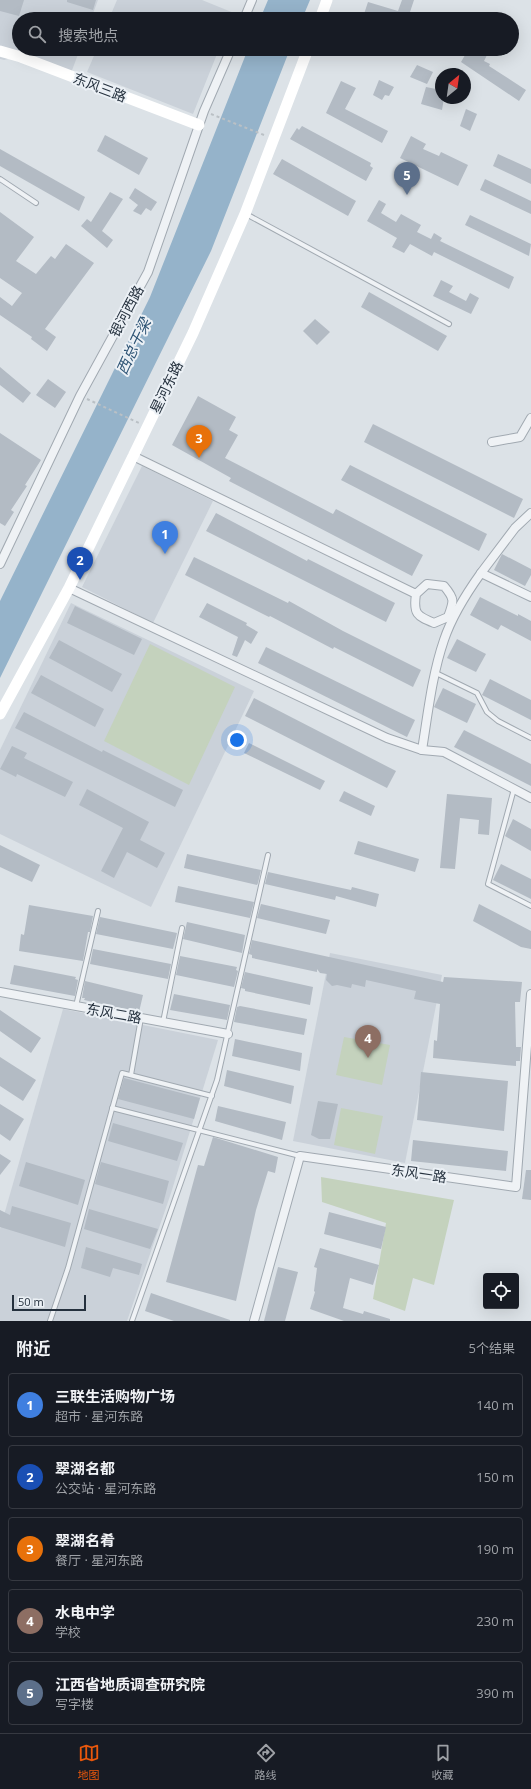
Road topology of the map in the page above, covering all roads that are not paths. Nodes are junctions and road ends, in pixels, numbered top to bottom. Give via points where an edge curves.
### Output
1 (252, 0) edge
2 (328, 0) edge
3 (247, 12) edge
4 (323, 12) edge
5 (0, 51) edge
6 (12, 54) edge
7 (18, 56) edge
8 (228, 56) edge
9 (305, 56) edge
10 (199, 125) junction
11 (0, 179) edge
12 (36, 203) dead end
13 (245, 214) junction
14 (449, 324) dead end
15 (531, 418) edge
16 (492, 442) dead end
17 (133, 456) junction
18 (531, 513) edge
19 (0, 564) edge
20 (481, 572) junction
21 (69, 588) junction
22 (416, 594) junction
23 (531, 597) edge
24 (436, 673) junction
25 (0, 714) edge
26 (531, 738) edge
27 (422, 750) junction
28 (514, 789) junction
29 (531, 798) edge
30 (268, 855) dead end
31 (531, 906) edge
32 (98, 911) dead end
33 (182, 928) dead end
34 (0, 992) edge
35 (531, 994) edge
36 (76, 1006) junction
37 (141, 1018) junction
38 (163, 1022) junction
39 (228, 1034) junction
40 (131, 1075) junction
41 (528, 1075) edge
42 (212, 1096) junction
43 (112, 1108) junction
44 (199, 1130) junction
45 (300, 1156) junction
46 (50, 1321) edge
47 (132, 1321) edge
48 (254, 1321) edge

1 - 3 street
2 - 4 main road
5 - 6 main road, 东风三路
7 - 10 main road, 东风三路
8 - 10 street, 银河西路
9 - 13 main road, 星河东路
10 - 19 street, 银河西路 via 148,272 80,396
11 - 12 lane
13 - 14 lane
13 - 17 main road, 星河东路 via 193,333
15 - 16 street via 520,437
17 - 21 main road, 星河东路
17 - 22 street
18 - 20 street via 515,528
20 - 23 street
20 - 24 street via 463,597 444,640
21 - 25 main road, 星河东路
21 - 27 street via 386,738
22 - 22 street via 427,584 444,586 452,595 453,603 448,616 434,623 419,616 414,607
24 - 26 lane via 477,693 487,712 498,721
24 - 27 street
27 - 28 street via 444,752
28 - 29 street
28 - 31 lane via 488,884
30 - 39 lane
32 - 36 lane
33 - 38 lane
34 - 36 street, 东风二路
35 - 41 street, 东风一路
36 - 37 street, 东风二路
37 - 38 street, 东风二路
37 - 40 lane
38 - 39 street, 东风二路
39 - 42 lane
40 - 42 lane
40 - 43 lane via 122,1073
41 - 45 street, 东风一路 via 516,1187
42 - 44 lane
43 - 44 lane
43 - 46 lane via 68,1268
44 - 45 lane
44 - 47 lane
45 - 48 street

